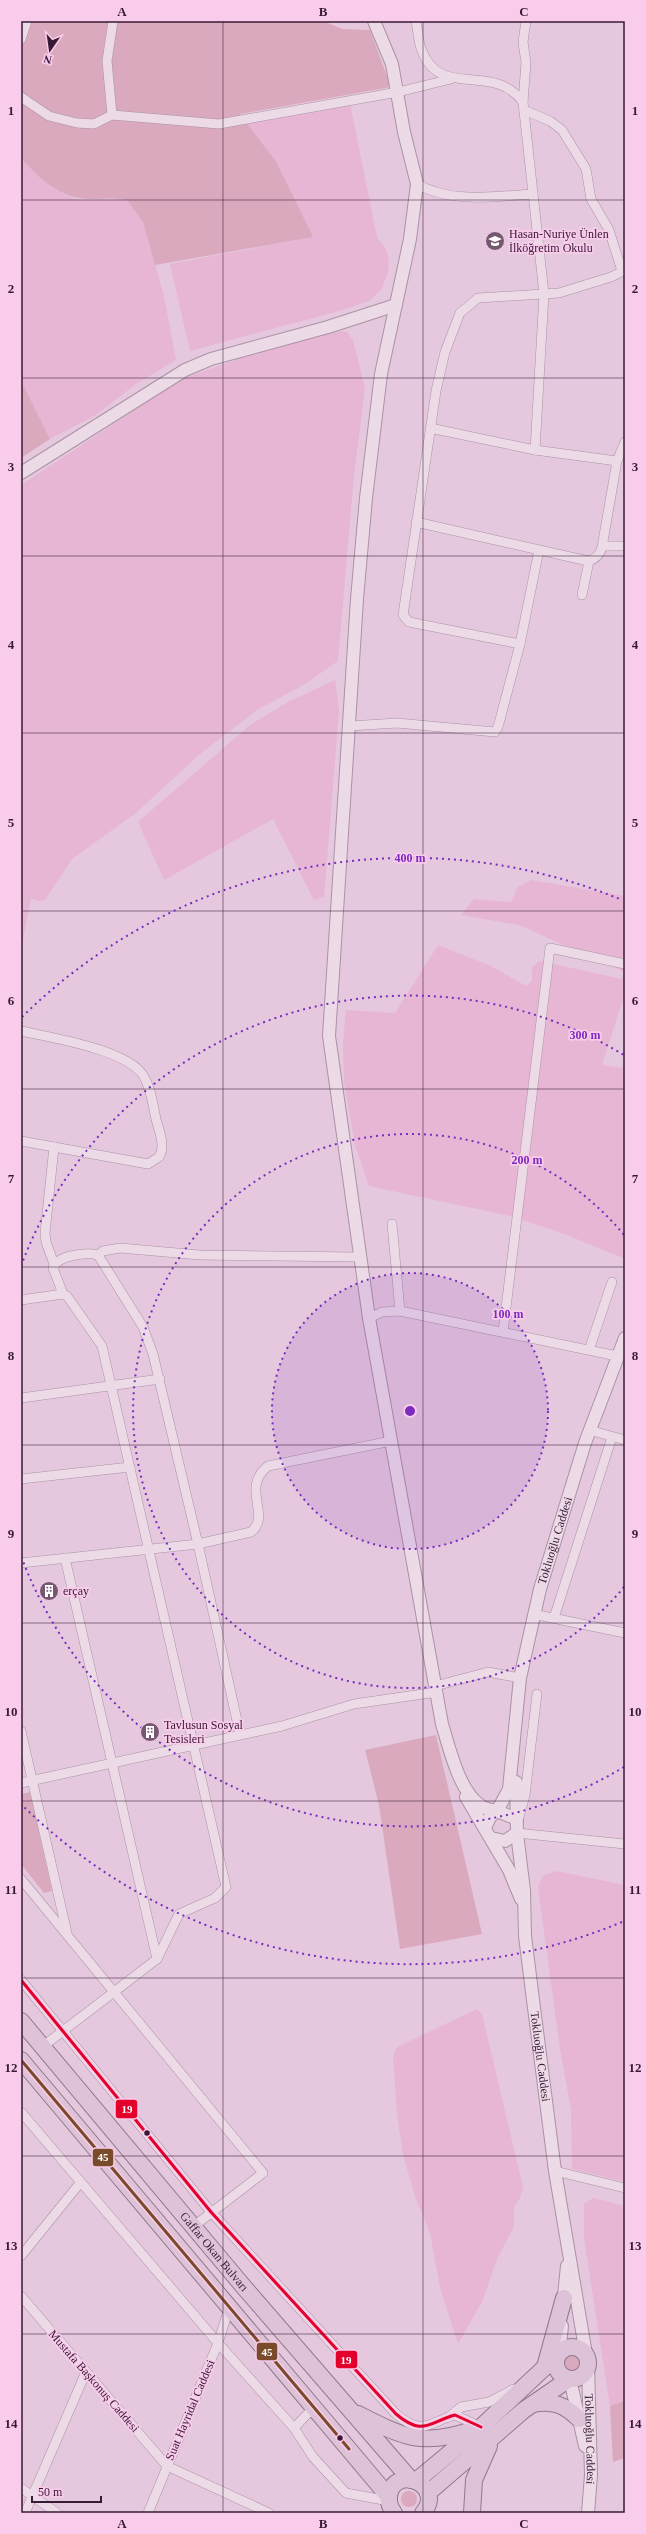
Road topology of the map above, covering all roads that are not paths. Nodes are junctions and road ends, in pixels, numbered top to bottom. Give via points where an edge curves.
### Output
1 (27, 21) edge
2 (113, 21) edge
3 (374, 21) edge
4 (416, 21) edge
5 (518, 21) edge
6 (526, 21) edge
7 (21, 39) edge
8 (523, 42) junction
9 (451, 79) junction
10 (398, 92) junction
11 (21, 97) edge
12 (524, 106) junction
13 (112, 115) junction
14 (417, 184) junction
15 (533, 194) junction
16 (624, 270) edge
17 (544, 294) junction
18 (396, 305) junction
19 (430, 428) junction
20 (625, 442) edge
21 (535, 450) junction
22 (617, 461) junction
23 (21, 473) edge
24 (416, 522) junction
25 (603, 546) junction
26 (625, 546) edge
27 (539, 550) junction
28 (589, 560) junction
29 (582, 595) dead end
30 (520, 644) junction
31 (349, 726) junction
32 (625, 964) edge
33 (21, 1031) edge
34 (21, 1141) edge
35 (54, 1147) junction
36 (392, 1224) dead end
37 (98, 1256) junction
38 (359, 1257) junction
39 (54, 1264) junction
40 (612, 1282) dead end
41 (63, 1294) junction
42 (21, 1300) edge
43 (400, 1311) junction
44 (369, 1318) junction
45 (503, 1332) junction
46 (625, 1338) edge
47 (589, 1350) junction
48 (617, 1356) junction
49 (160, 1379) junction
50 (111, 1386) junction
51 (21, 1398) edge
52 (589, 1430) junction
53 (612, 1437) junction
54 (625, 1440) edge
55 (391, 1441) junction
56 (130, 1467) junction
57 (21, 1479) edge
58 (198, 1544) junction
59 (150, 1549) junction
60 (65, 1558) junction
61 (21, 1563) edge
62 (533, 1614) junction
63 (554, 1618) junction
64 (625, 1633) edge
65 (520, 1678) junction
66 (436, 1689) junction
67 (537, 1694) dead end
68 (21, 1731) edge
69 (240, 1734) junction
70 (195, 1744) junction
71 (514, 1751) junction
72 (113, 1762) junction
73 (32, 1780) junction
74 (462, 1781) junction
75 (21, 1783) edge
76 (497, 1812) junction
77 (517, 1819) junction
78 (488, 1833) junction
79 (517, 1833) junction
80 (625, 1844) edge
81 (21, 1879) edge
82 (523, 1904) junction
83 (67, 1934) junction
84 (157, 1959) junction
85 (21, 1980) edge
86 (115, 1992) junction
87 (21, 2021) edge
88 (63, 2031) junction
89 (42, 2047) junction
90 (21, 2060) edge
91 (21, 2112) edge
92 (555, 2171) junction
93 (80, 2184) junction
94 (625, 2188) edge
95 (211, 2212) junction
96 (194, 2226) junction
97 (568, 2249) junction
98 (21, 2256) edge
99 (21, 2296) edge
100 (564, 2298) junction
101 (230, 2305) junction
102 (218, 2343) junction
103 (559, 2354) junction
104 (587, 2362) junction
105 (544, 2370) junction
106 (86, 2372) junction
107 (570, 2379) junction
108 (532, 2405) junction
109 (314, 2407) junction
110 (351, 2411) junction
111 (448, 2418) junction
112 (579, 2419) junction
113 (481, 2427) junction
114 (294, 2428) junction
115 (492, 2440) junction
116 (166, 2466) junction
117 (591, 2471) junction
118 (414, 2480) junction
119 (21, 2488) edge
120 (32, 2495) junction
121 (427, 2502) edge
122 (389, 2506) edge
123 (25, 2513) edge
124 (57, 2513) edge
125 (148, 2513) edge
126 (269, 2513) edge
127 (439, 2513) edge
128 (472, 2513) edge
129 (588, 2513) edge

1 - 7 street
2 - 13 street via 107,68
3 - 10 street via 388,49
4 - 9 street via 424,57 432,67
5 - 8 street
6 - 8 street
8 - 12 street via 526,63
9 - 10 street
9 - 12 street via 494,82 514,91
10 - 13 street via 219,124
10 - 14 street via 404,132
11 - 13 street via 49,116 77,123 94,124
12 - 15 street
12 - 16 street via 562,130 586,168 591,199 609,230
14 - 15 street via 438,194 454,197
14 - 18 street via 410,239
15 - 17 street
16 - 17 street via 559,293
17 - 19 street via 478,298 464,309 457,318 444,352
17 - 21 street
18 - 23 street via 211,359 185,370
18 - 31 street via 381,374 367,491
19 - 21 street
19 - 24 street
20 - 22 street
21 - 22 street
22 - 25 street
24 - 27 street
24 - 30 street via 402,610 406,620
25 - 26 street
25 - 28 street via 598,556
27 - 28 street
27 - 30 street
28 - 29 street
30 - 31 street via 495,732 397,723
31 - 38 street via 329,1036
32 - 45 street via 550,948
33 - 35 street via 77,1043 132,1064 149,1086 162,1145 159,1157 148,1164
34 - 35 street
35 - 39 street via 45,1233
36 - 43 street
37 - 38 street via 103,1251 120,1248 200,1255
37 - 39 street via 61,1258
37 - 49 street via 143,1327
38 - 44 street
39 - 41 street via 53,1268
40 - 47 street
41 - 42 street
41 - 50 street via 72,1300 102,1346
43 - 44 street via 382,1312
43 - 45 street
44 - 55 street
45 - 47 street
46 - 48 street, Tokluoğlu Caddesi
47 - 48 street
48 - 52 street, Tokluoğlu Caddesi
49 - 50 street
49 - 58 street
50 - 51 street
50 - 56 street
52 - 53 street
52 - 62 street, Tokluoğlu Caddesi
53 - 54 street
53 - 63 street
55 - 58 street via 268,1466 258,1476 255,1486 259,1516 256,1528 251,1532
55 - 66 street
56 - 57 street
56 - 59 street
58 - 59 street
58 - 69 street
59 - 60 street
59 - 70 street
60 - 61 street
60 - 72 street
62 - 63 street
62 - 65 street, Tokluoğlu Caddesi
63 - 64 street
65 - 66 street via 488,1672
65 - 71 street, Tokluoğlu Caddesi
66 - 69 street via 354,1704 282,1726
66 - 74 street via 442,1724
67 - 77 street via 525,1795 522,1813
68 - 73 street
69 - 70 street
70 - 72 street
70 - 84 street via 226,1887 214,1898 178,1914
71 - 76 street, Tokluoğlu Caddesi via 508,1794
71 - 77 street, Tokluoğlu Caddesi
72 - 73 street
72 - 84 street
73 - 75 street
73 - 83 street
74 - 76 street via 479,1805
74 - 78 street via 465,1794
76 - 77 street
76 - 78 street via 490,1817
77 - 79 street, Tokluoğlu Caddesi
78 - 79 street via 505,1841
78 - 82 street via 509,1870
79 - 80 street
79 - 82 street, Tokluoğlu Caddesi via 524,1891
81 - 83 street
82 - 92 street, Tokluoğlu Caddesi
83 - 86 street
84 - 86 street
85 - 88 street
86 - 88 street
86 - 95 street via 263,2173
87 - 89 highway, Gaffar Okan Bulvarı
88 - 89 street
88 - 95 street
89 - 96 highway, Gaffar Okan Bulvarı
90 - 101 highway, Gaffar Okan Bulvarı
91 - 93 street
92 - 94 street
92 - 97 street, Tokluoğlu Caddesi
93 - 98 street
93 - 102 street
95 - 96 street
95 - 111 street via 396,2414 410,2424 423,2427
96 - 110 highway, Gaffar Okan Bulvarı
97 - 100 street
97 - 104 street, Tokluoğlu Caddesi
99 - 106 street, Mustafa Başkonuş Caddesi
100 - 103 street
100 - 105 highway
101 - 102 street, Suat Hayridal Caddesi
101 - 109 highway, Gaffar Okan Bulvarı
102 - 114 street
102 - 116 street, Suat Hayridal Caddesi
103 - 104 highway via 566,2348 577,2348 585,2355
103 - 105 highway
103 - 107 highway via 557,2370
104 - 107 highway via 583,2374
104 - 117 street, Tokluoğlu Caddesi
105 - 111 street via 494,2400 461,2406
105 - 113 highway
106 - 116 street, Mustafa Başkonuş Caddesi
106 - 120 street
107 - 108 highway
107 - 112 street
108 - 112 highway via 544,2402 558,2404 570,2410
108 - 115 highway
109 - 114 street
109 - 122 highway, Gaffar Okan Bulvarı
110 - 113 highway via 403,2435 422,2439 453,2436
110 - 118 highway, Gaffar Okan Bulvarı
111 - 113 street via 456,2415
112 - 117 street
113 - 118 highway
114 - 122 street via 313,2457 346,2493
115 - 121 highway
115 - 128 highway via 478,2468
116 - 125 street, Suat Hayridal Caddesi
116 - 126 street
117 - 129 street, Tokluoğlu Caddesi
118 - 121 highway, Gaffar Okan Bulvarı via 425,2488
118 - 122 highway via 400,2481 395,2485
119 - 120 street
120 - 123 street
120 - 124 street
121 - 127 highway, Gaffar Okan Bulvarı

